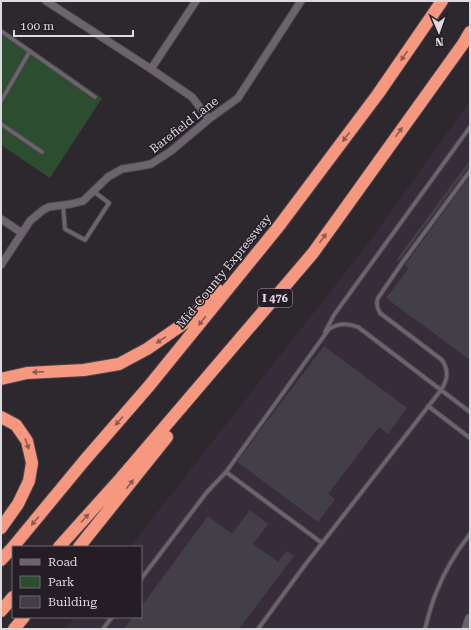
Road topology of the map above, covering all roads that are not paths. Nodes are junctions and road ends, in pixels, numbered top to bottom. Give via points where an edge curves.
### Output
1 (46, 1) edge
2 (196, 1) edge
3 (442, 1) edge
4 (298, 2) edge
5 (1, 31) edge
6 (470, 32) edge
7 (30, 51) junction
8 (151, 69) junction
9 (95, 97) dead end
10 (1, 101) edge
11 (209, 118) junction
12 (1, 124) edge
13 (470, 127) edge
14 (42, 152) dead end
15 (470, 171) edge
16 (93, 191) junction
17 (63, 205) junction
18 (1, 219) edge
19 (279, 226) junction
20 (22, 234) junction
21 (313, 253) junction
22 (1, 265) edge
23 (324, 337) junction
24 (1, 379) edge
25 (441, 390) junction
26 (428, 406) junction
27 (470, 412) edge
28 (1, 417) edge
29 (470, 438) edge
30 (226, 472) junction
31 (1, 528) edge
32 (470, 534) edge
33 (322, 543) junction
34 (14, 546) edge
35 (60, 546) edge
36 (81, 546) edge
37 (12, 548) edge
38 (1, 560) edge
39 (142, 578) edge
40 (12, 599) edge
41 (1, 611) edge
42 (23, 618) edge
43 (111, 618) edge
44 (470, 619) edge
45 (14, 629) edge
46 (103, 629) edge
47 (258, 629) edge
48 (425, 629) edge
49 (467, 629) edge

1 - 8 street
2 - 8 street
3 -> 19 highway, Mid-County Expressway via 378,94
4 - 11 street, Barefield Lane via 238,98
5 - 7 lane
21 -> 6 highway, I 476
7 - 9 lane
7 - 10 lane
8 - 11 street via 192,98
11 - 16 street, Barefield Lane via 171,151 151,164 122,169 108,177
12 - 14 lane
13 - 23 lane via 334,315
15 - 25 lane via 376,301 380,313 442,360 447,372 446,383
16 - 17 street, Barefield Lane via 83,201
16 - 17 lane via 109,203 85,240 65,229
17 - 20 street, Barefield Lane via 42,210
18 - 20 street
19 -> 24 highway via 186,322 147,349 119,364 84,370 27,373
19 -> 34 highway, Mid-County Expressway
20 - 22 street, Barefield Lane
35 -> 21 highway, I 476
36 -> 21 highway
23 - 25 lane via 338,324 358,327
23 - 30 lane
25 - 26 lane
25 - 27 lane
26 - 29 lane
26 - 33 lane
28 -> 31 highway via 16,425 27,441 32,463 29,481 21,499
30 - 33 lane
30 - 39 lane via 207,492
32 - 48 lane via 455,554 442,580
33 - 47 lane
37 - 38 highway, Mid-County Expressway
40 - 41 highway
42 - 45 highway
43 - 46 lane
44 - 49 street

